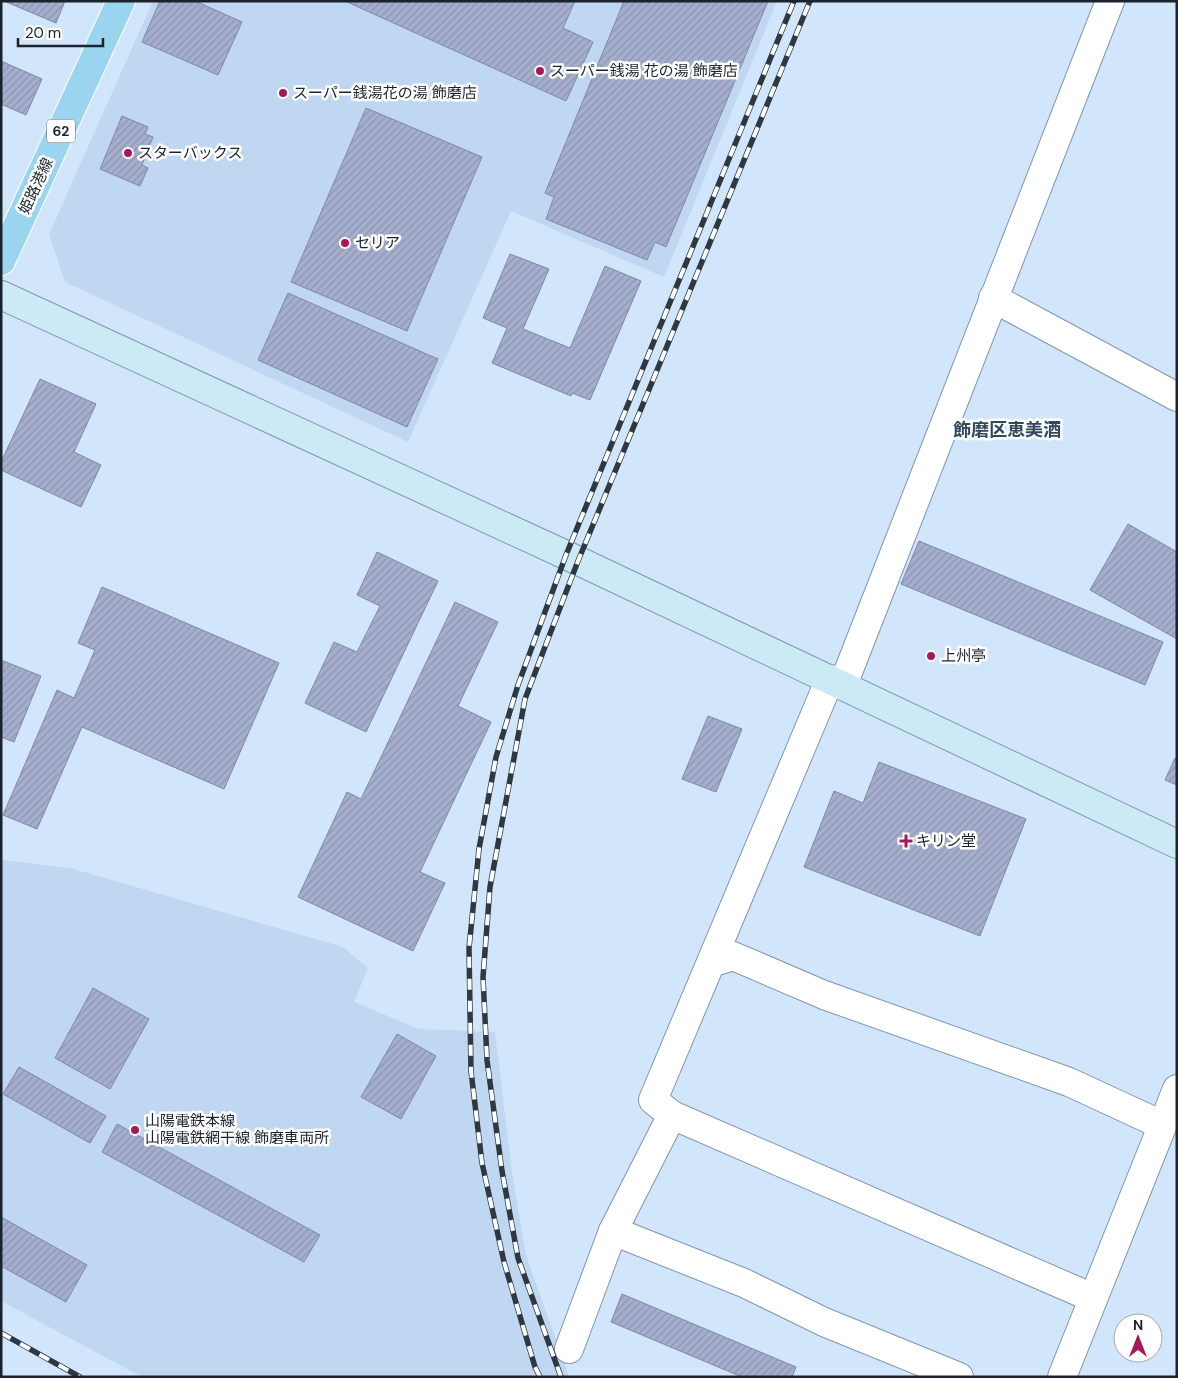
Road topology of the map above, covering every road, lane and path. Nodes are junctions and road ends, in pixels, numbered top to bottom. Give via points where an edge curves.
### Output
1 (121, 1) edge
2 (1110, 1) edge
3 (1, 261) edge
4 (1, 295) edge
5 (994, 298) junction
6 (1177, 397) edge
7 (836, 682) junction
8 (1177, 844) edge
9 (711, 963) junction
10 (1177, 1090) edge
11 (672, 1115) junction
12 (1162, 1125) junction
13 (612, 1232) junction
14 (1093, 1298) junction
15 (569, 1349) dead end
16 (959, 1377) edge
17 (1062, 1377) edge

1 - 3 main road, 姫路港線 / 62
2 - 5 street
4 - 7 street
5 - 6 street
5 - 7 street
7 - 8 street
7 - 9 street
9 - 11 street via 653,1100
9 - 12 street via 733,956 824,995 1069,1082
10 - 12 street
11 - 13 street
11 - 14 street
12 - 14 street
13 - 15 street
13 - 16 street via 744,1283 824,1322
14 - 17 street

